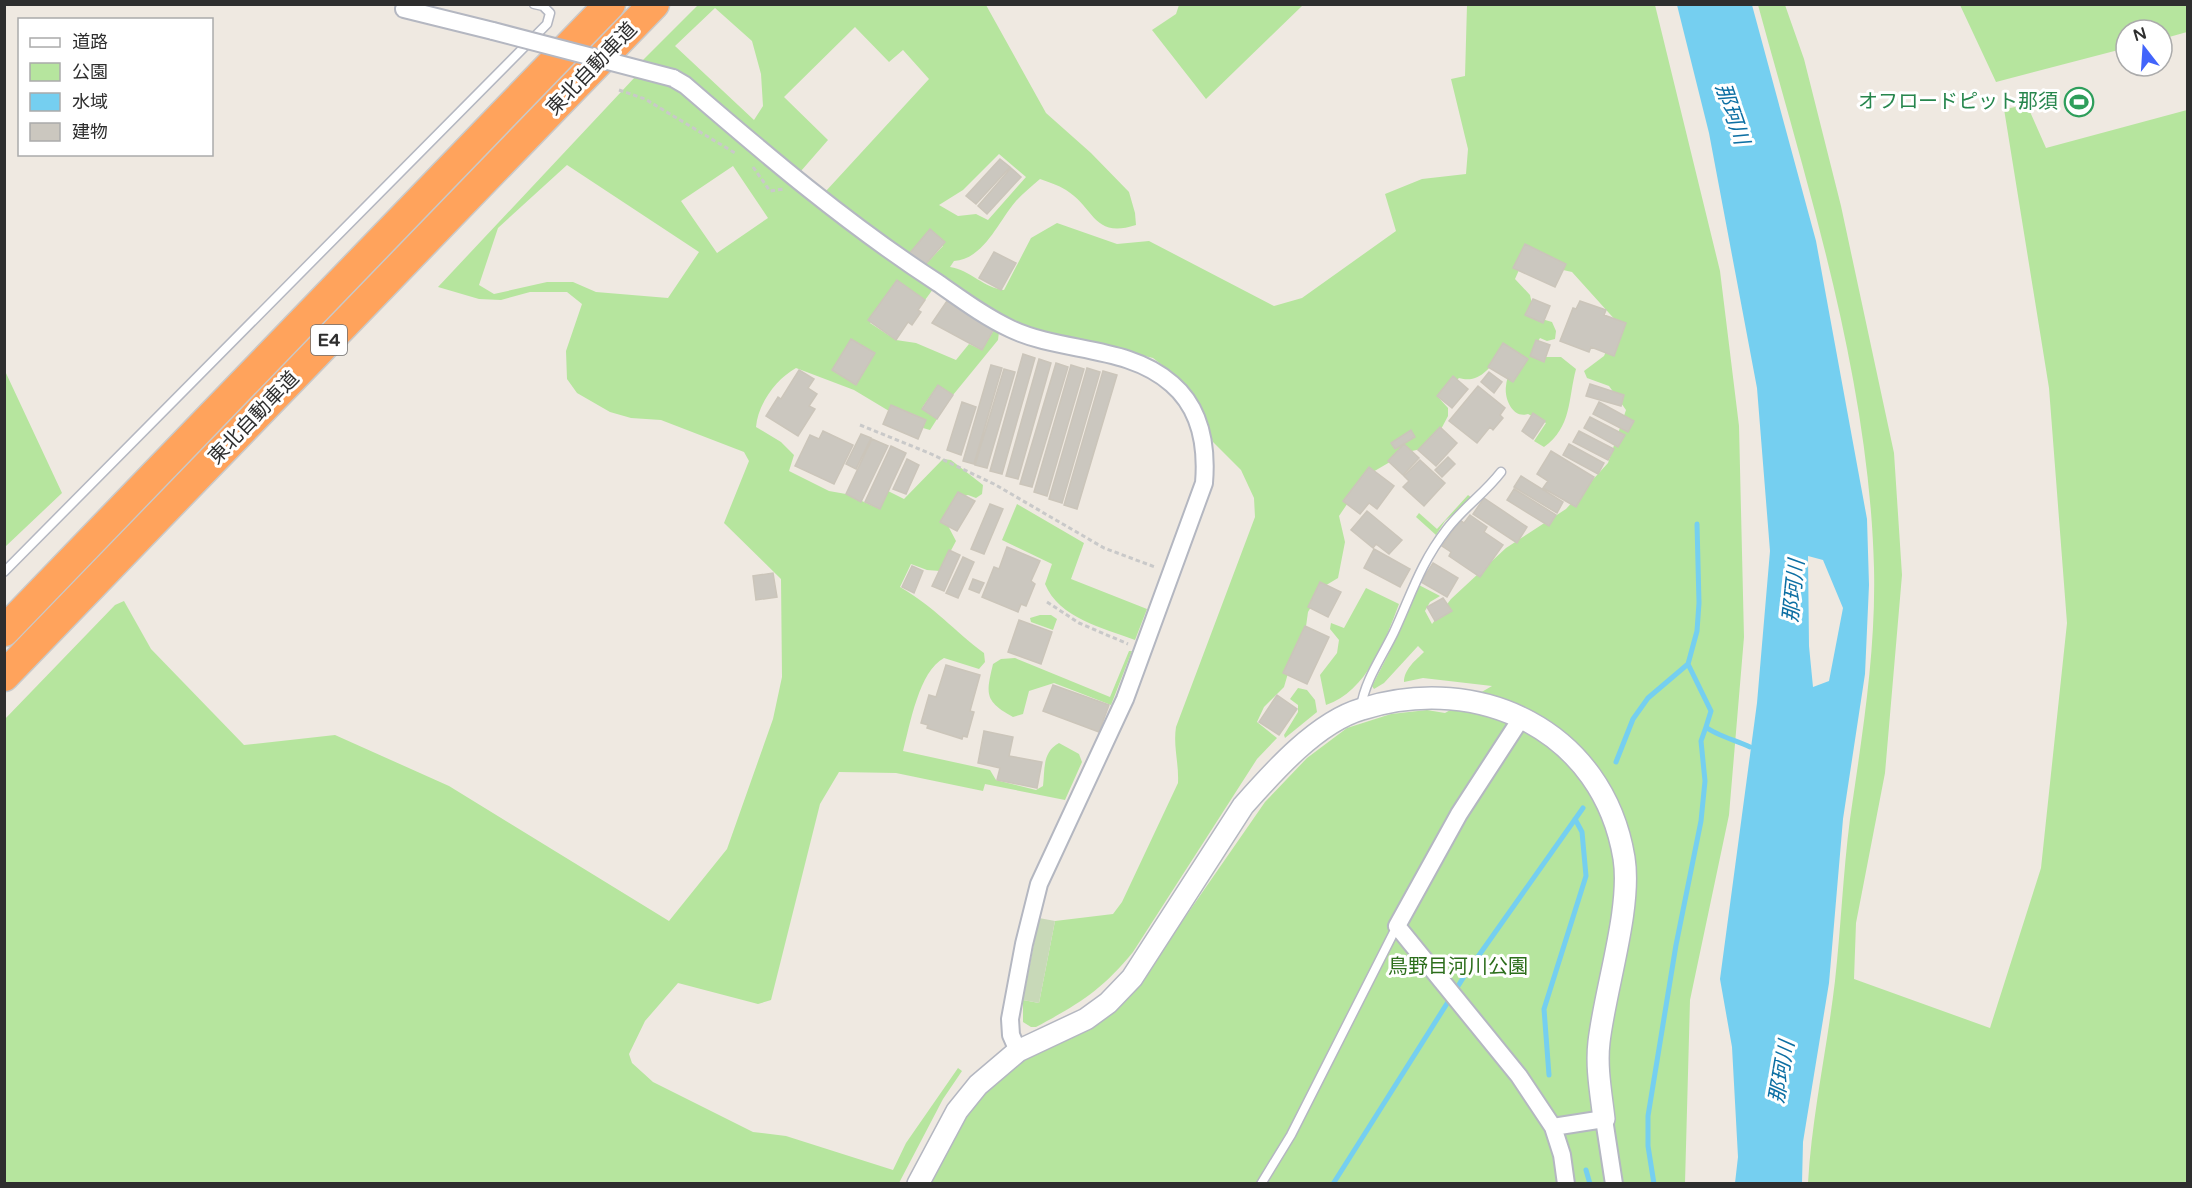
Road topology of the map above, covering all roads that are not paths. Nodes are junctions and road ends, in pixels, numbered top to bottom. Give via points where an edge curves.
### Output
1 (534, 4) edge
2 (610, 4) edge
3 (654, 4) edge
4 (405, 7) edge
5 (1501, 472) dead end
6 (4, 572) edge
7 (4, 631) edge
8 (4, 676) edge
9 (1360, 709) junction
10 (1522, 717) junction
11 (1397, 926) junction
12 (1018, 1051) junction
13 (1604, 1119) junction
14 (1553, 1127) junction
15 (918, 1184) edge
16 (1261, 1184) edge
17 (1566, 1184) edge
18 (1614, 1184) edge

1 - 6 lane via 550,13 547,24
2 - 7 highway, 東北自動車道 / E4
3 - 8 highway, 東北自動車道 / E4
4 - 12 street, bridge via 673,78 850,223 994,320 1031,336 1133,361 1157,371 1174,386 1196,416 1205,446 1204,483 1125,699 1039,884 1010,1019
5 - 9 lane via 1449,526 1428,555 1364,690
9 - 10 street via 1441,698 1486,705
9 - 12 street via 1328,726 1296,752 1243,806 1132,978 1108,1002 1086,1019
10 - 11 street via 1459,814
10 - 13 street via 1555,738 1600,785 1616,822 1624,860 1625,891 1599,1043
11 - 14 street via 1520,1076
11 - 16 lane via 1291,1136
12 - 15 street via 978,1085 957,1112
13 - 14 street
13 - 18 street
14 - 17 street

